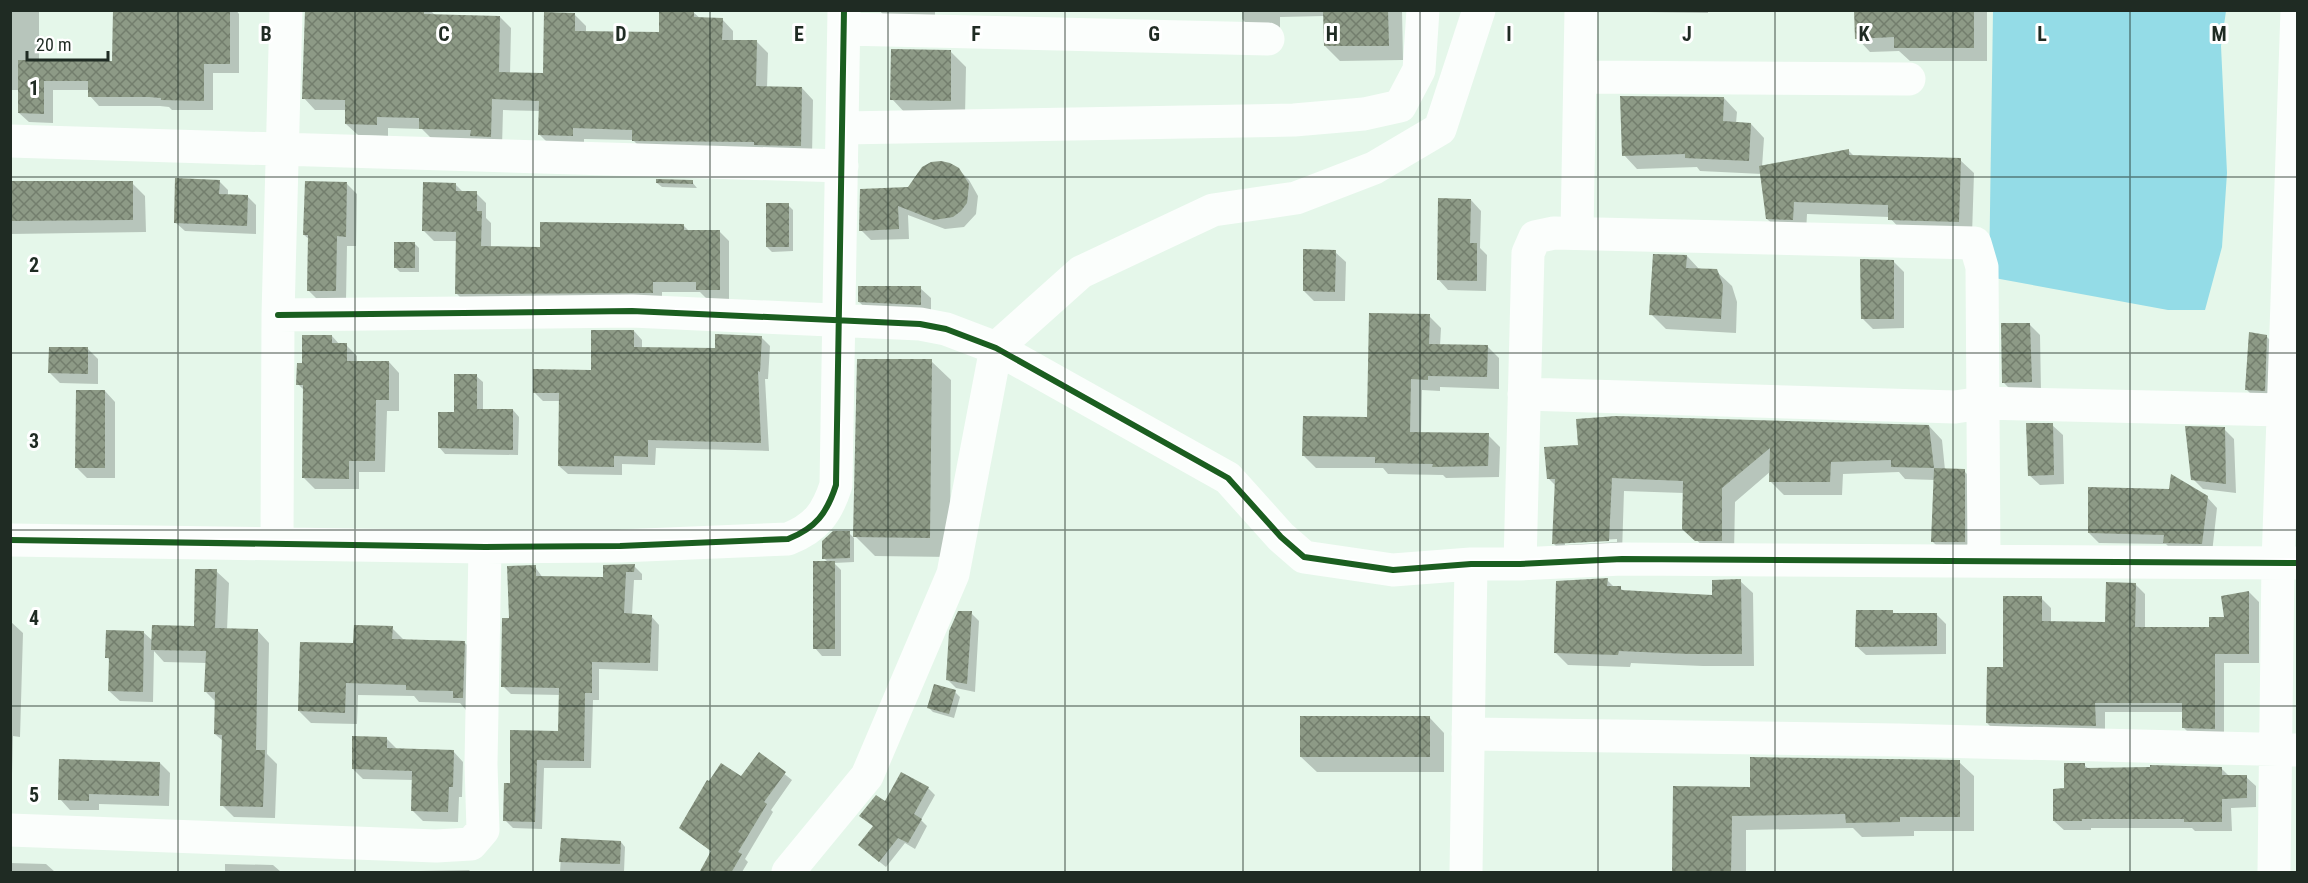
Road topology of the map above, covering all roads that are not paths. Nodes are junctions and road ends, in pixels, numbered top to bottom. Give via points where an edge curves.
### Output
1 (286, 10) edge
2 (1423, 10) edge
3 (1479, 10) edge
4 (1581, 10) edge
5 (2297, 10) edge
6 (844, 20) edge
7 (1268, 39) dead end
8 (2296, 73) edge
9 (1580, 76) junction
10 (1909, 79) dead end
11 (842, 128) junction
12 (10, 141) edge
13 (282, 150) junction
14 (842, 166) junction
15 (1577, 232) junction
16 (278, 315) junction
17 (840, 321) junction
18 (996, 348) junction
19 (1524, 394) junction
20 (1982, 403) junction
21 (2283, 410) junction
22 (10, 540) edge
23 (277, 543) junction
24 (485, 547) junction
25 (1984, 561) junction
26 (2288, 563) edge
27 (1471, 564) junction
28 (1520, 564) junction
29 (1468, 734) junction
30 (2287, 750) edge
31 (10, 830) edge
32 (788, 873) edge
33 (1466, 873) edge
34 (2274, 873) edge

1 - 13 street
2 - 11 street via 1419,70 1400,106 1364,114 1294,120
3 - 18 street via 1440,129 1374,168 1296,198 1213,210 1081,272
4 - 9 street
5 - 8 street
6 - 7 street
6 - 11 street
8 - 21 street
9 - 10 street
9 - 15 street
11 - 14 street
12 - 13 street
13 - 14 street
13 - 16 street
14 - 17 street
15 - 19 street via 1535,237 1528,253
15 - 20 street via 1975,243 1982,267
16 - 17 street via 632,311
16 - 23 street
17 - 18 street via 946,328
17 - 24 street via 836,485 829,506 804,533 788,539
18 - 27 street via 1228,478 1304,557 1393,570
18 - 32 street via 953,574 867,776
19 - 20 street via 1955,407
19 - 28 street
20 - 21 street
20 - 25 street
21 - 26 street
22 - 23 street
23 - 24 street
24 - 31 street via 483,830 471,844 436,846
25 - 26 street
25 - 28 street via 1622,559
26 - 30 street
27 - 28 street
27 - 29 street
29 - 30 street
29 - 33 street
30 - 34 street

